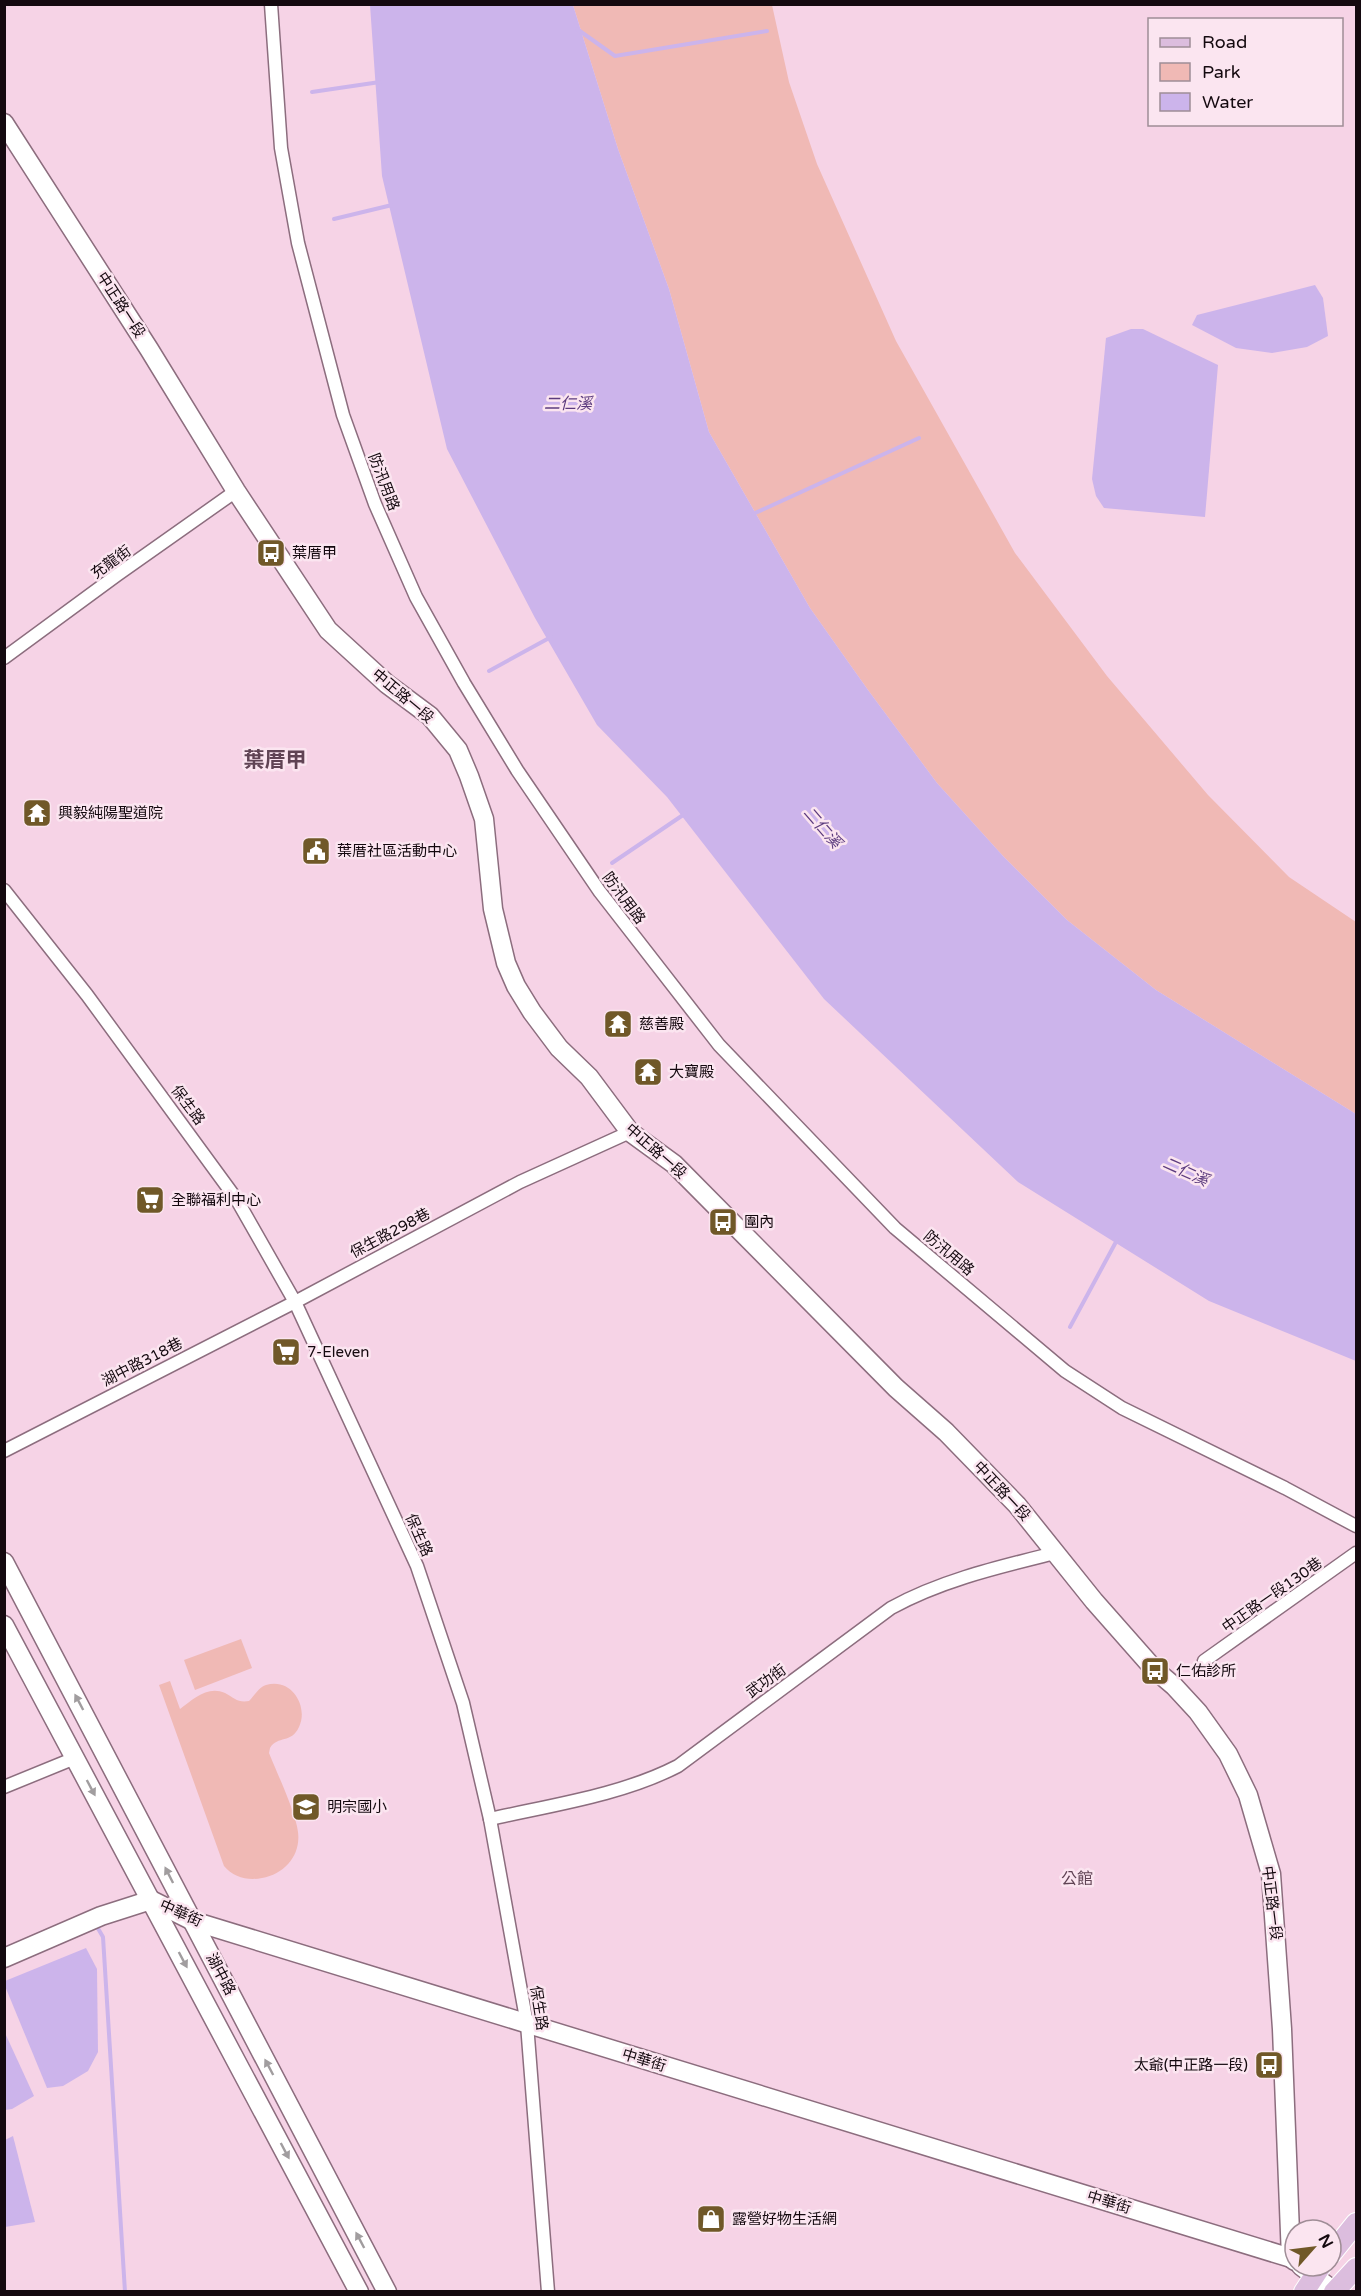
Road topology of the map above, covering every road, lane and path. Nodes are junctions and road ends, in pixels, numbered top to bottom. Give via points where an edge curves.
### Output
1 (271, 4) edge
2 (4, 123) edge
3 (236, 491) junction
4 (4, 658) edge
5 (4, 890) edge
6 (630, 1132) junction
7 (295, 1302) junction
8 (4, 1451) edge
9 (1356, 1526) edge
10 (1055, 1553) junction
11 (1356, 1553) edge
12 (4, 1562) edge
13 (4, 1625) edge
14 (1204, 1661) dead end
15 (75, 1758) junction
16 (4, 1787) edge
17 (490, 1819) junction
18 (151, 1900) junction
19 (193, 1921) junction
20 (4, 1958) edge
21 (527, 2024) junction
22 (1299, 2218) edge
23 (1356, 2223) edge
24 (1343, 2239) edge
25 (1283, 2263) edge
26 (1356, 2268) edge
27 (1315, 2278) edge
28 (1334, 2291) edge
29 (359, 2292) edge
30 (387, 2292) edge
31 (548, 2292) edge

1 - 9 street, 防汛用路 via 281,148 297,243 343,415 375,504 416,597 464,683 517,770 600,892 719,1045 895,1228 1065,1371 1122,1408
2 - 3 street, 中正路一段
3 - 4 street, 充龍街
3 - 6 street, 中正路一段 via 328,630 387,684 430,716 458,750 484,819 493,909 516,986 559,1048 589,1077
5 - 7 street, 保生路 via 204,1152 237,1200
6 - 7 street, 保生路298巷 via 500,1192
6 - 10 street, 中正路一段 via 674,1164 896,1388 946,1432 1017,1505
7 - 8 street, 湖中路318巷
7 - 17 street, 保生路 via 417,1566 463,1703
10 - 17 street, 武功街 via 969,1575 891,1608 678,1766 657,1777
10 - 22 street, 中正路一段 via 1154,1669 1198,1712 1227,1754 1248,1796 1271,1874
11 - 14 street, 中正路一段130巷
19 -> 12 street, 湖中路
13 - 15 street, 湖中路
15 - 16 street
15 -> 18 street, 湖中路
17 - 21 street, 保生路
18 - 19 street, 中華街
18 - 20 street, 中華街 via 101,1916
18 -> 29 street, 湖中路
19 - 21 street, 中華街
30 -> 19 street, 湖中路
21 - 25 street, 中華街
21 - 31 street, 保生路
23 - 24 main road
26 - 28 main road
27 - 28 street

